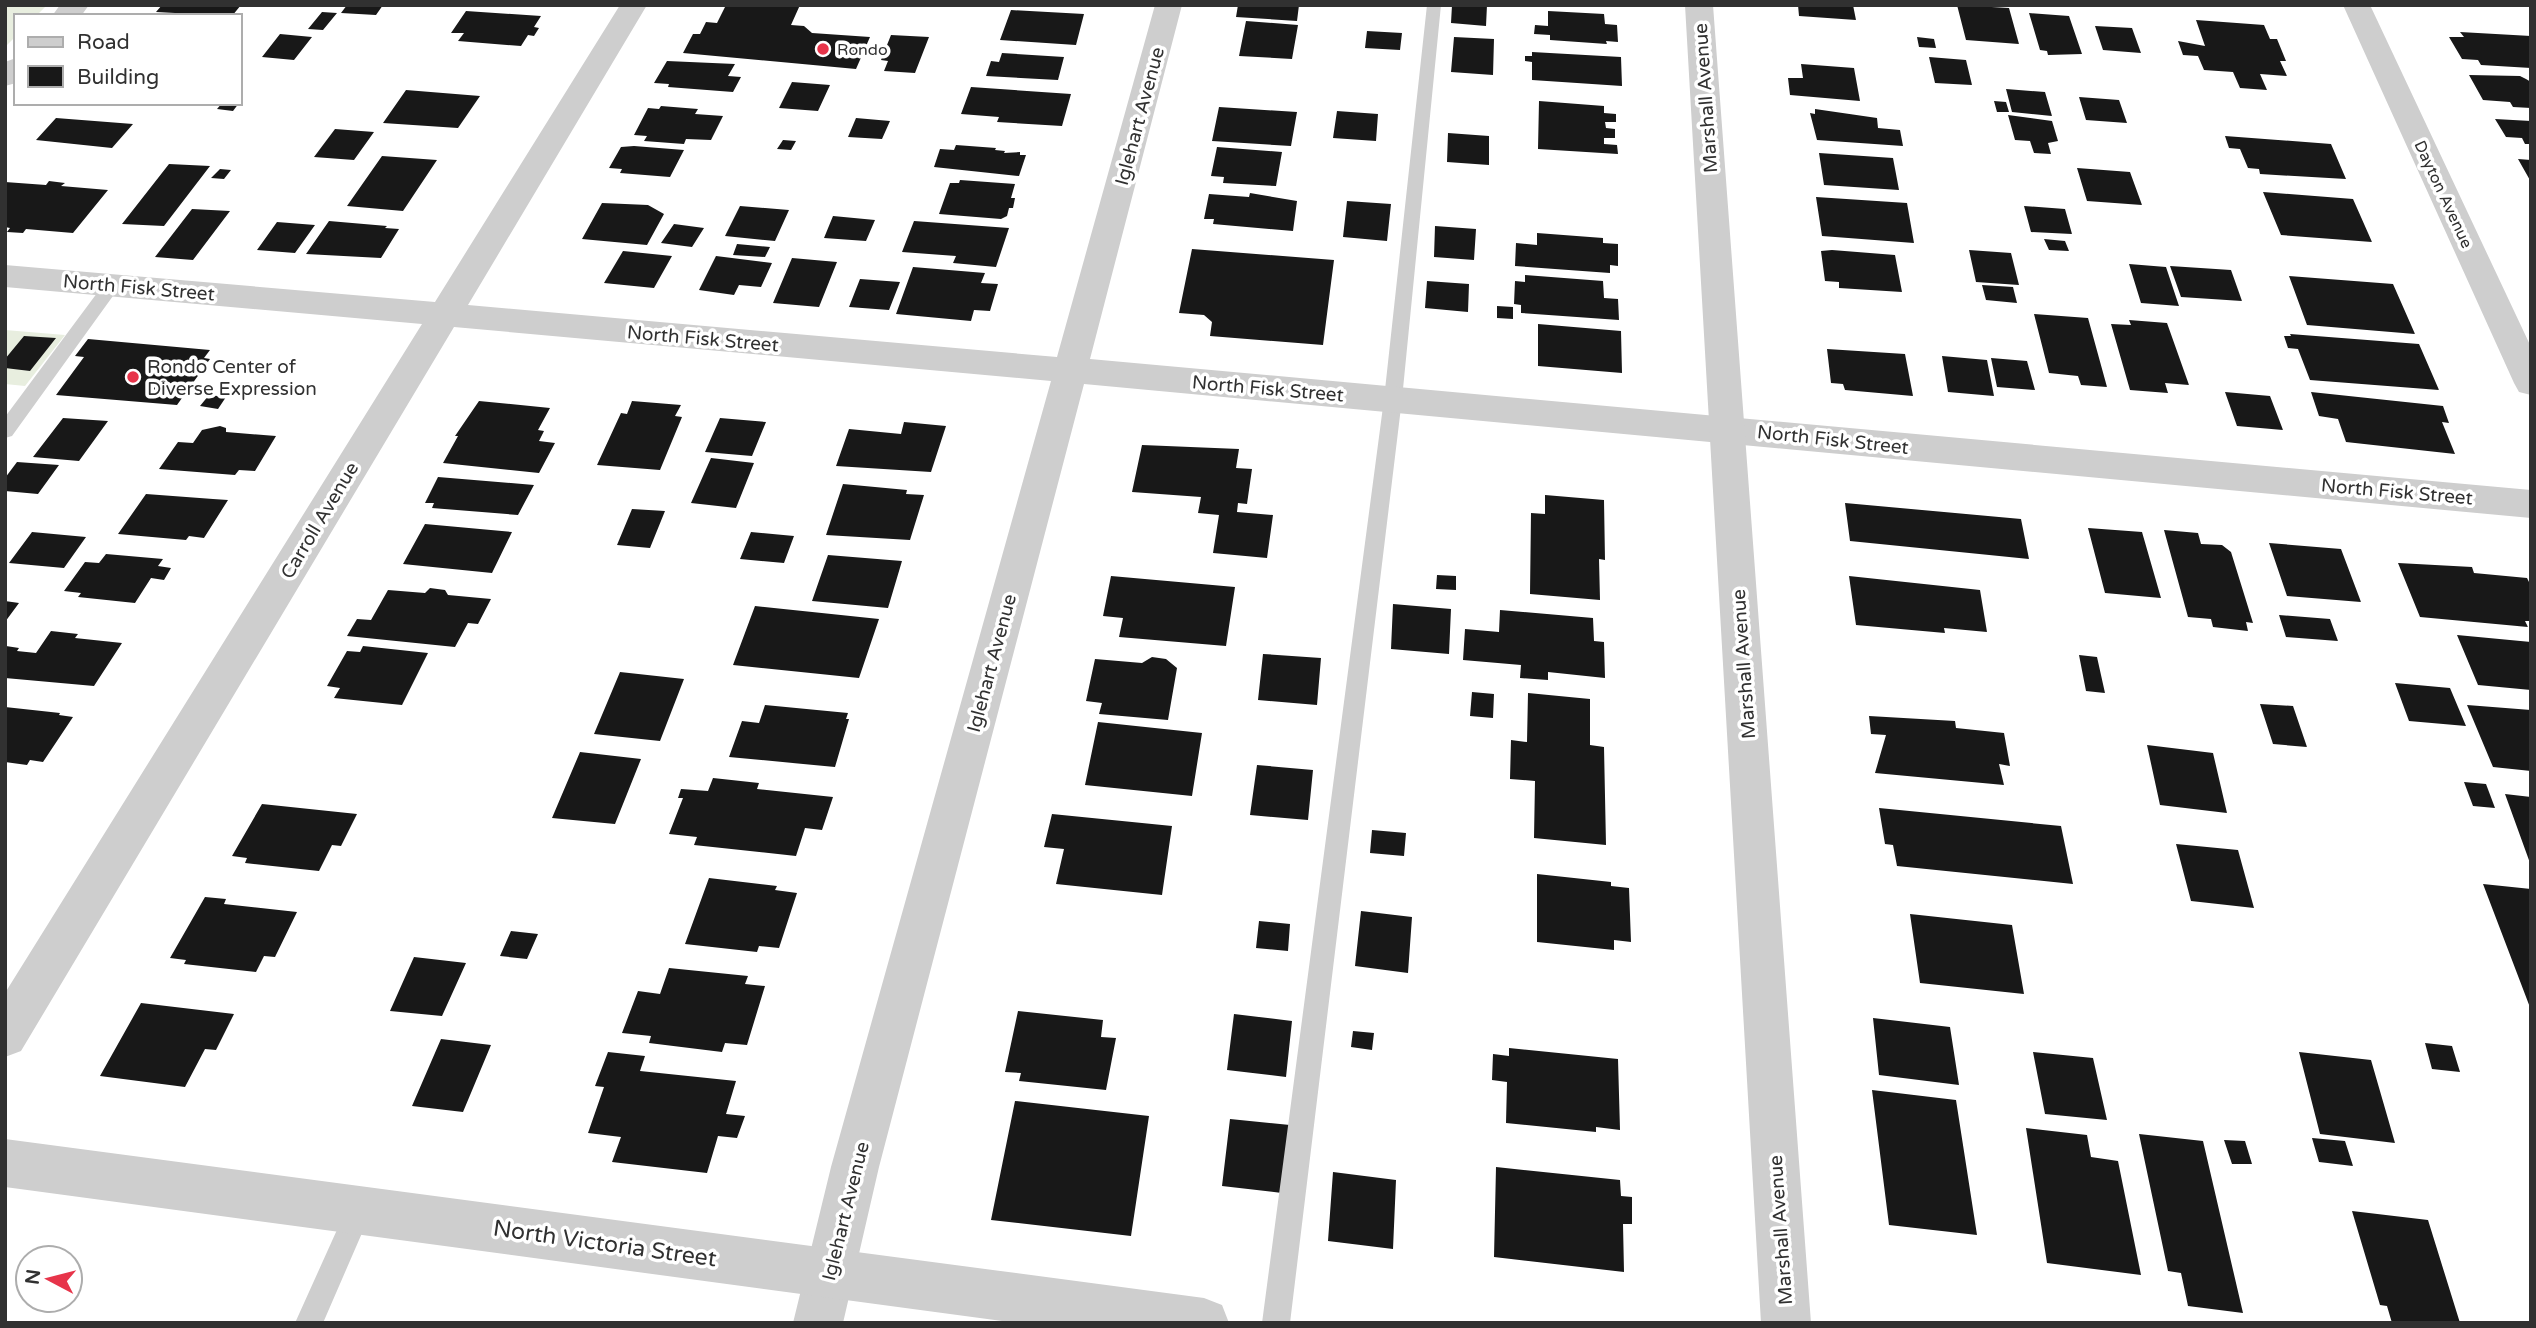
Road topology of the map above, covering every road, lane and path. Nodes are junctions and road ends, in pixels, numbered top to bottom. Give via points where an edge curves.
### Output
1 (634, 5) edge
2 (1169, 5) edge
3 (1434, 5) edge
4 (1699, 5) edge
5 (2356, 5) edge
6 (5, 275) edge
7 (112, 285) junction
8 (444, 314) junction
9 (1070, 370) junction
10 (2531, 383) edge
11 (1393, 399) junction
12 (1727, 428) junction
13 (5, 431) edge
14 (2531, 504) edge
15 (5, 1035) edge
16 (5, 1163) edge
17 (359, 1210) junction
18 (830, 1273) junction
19 (309, 1323) edge
20 (818, 1323) edge
21 (1204, 1323) edge
22 (1276, 1323) edge
23 (1786, 1323) edge

1 - 8 street, Carroll Avenue
2 - 9 street, Iglehart Avenue
3 - 11 lane
4 - 12 street, Marshall Avenue
5 - 10 street, Dayton Avenue
6 - 7 street, North Fisk Street
7 - 8 street, North Fisk Street
7 - 13 lane
8 - 9 street, North Fisk Street
8 - 15 street, Carroll Avenue
9 - 11 street, North Fisk Street
9 - 18 street, Iglehart Avenue via 858,1154
11 - 12 street, North Fisk Street
11 - 22 lane
12 - 14 street, North Fisk Street
12 - 23 street, Marshall Avenue
16 - 17 street, North Victoria Street
17 - 18 street, North Victoria Street
17 - 19 lane
18 - 20 street, Iglehart Avenue
18 - 21 street, North Victoria Street

